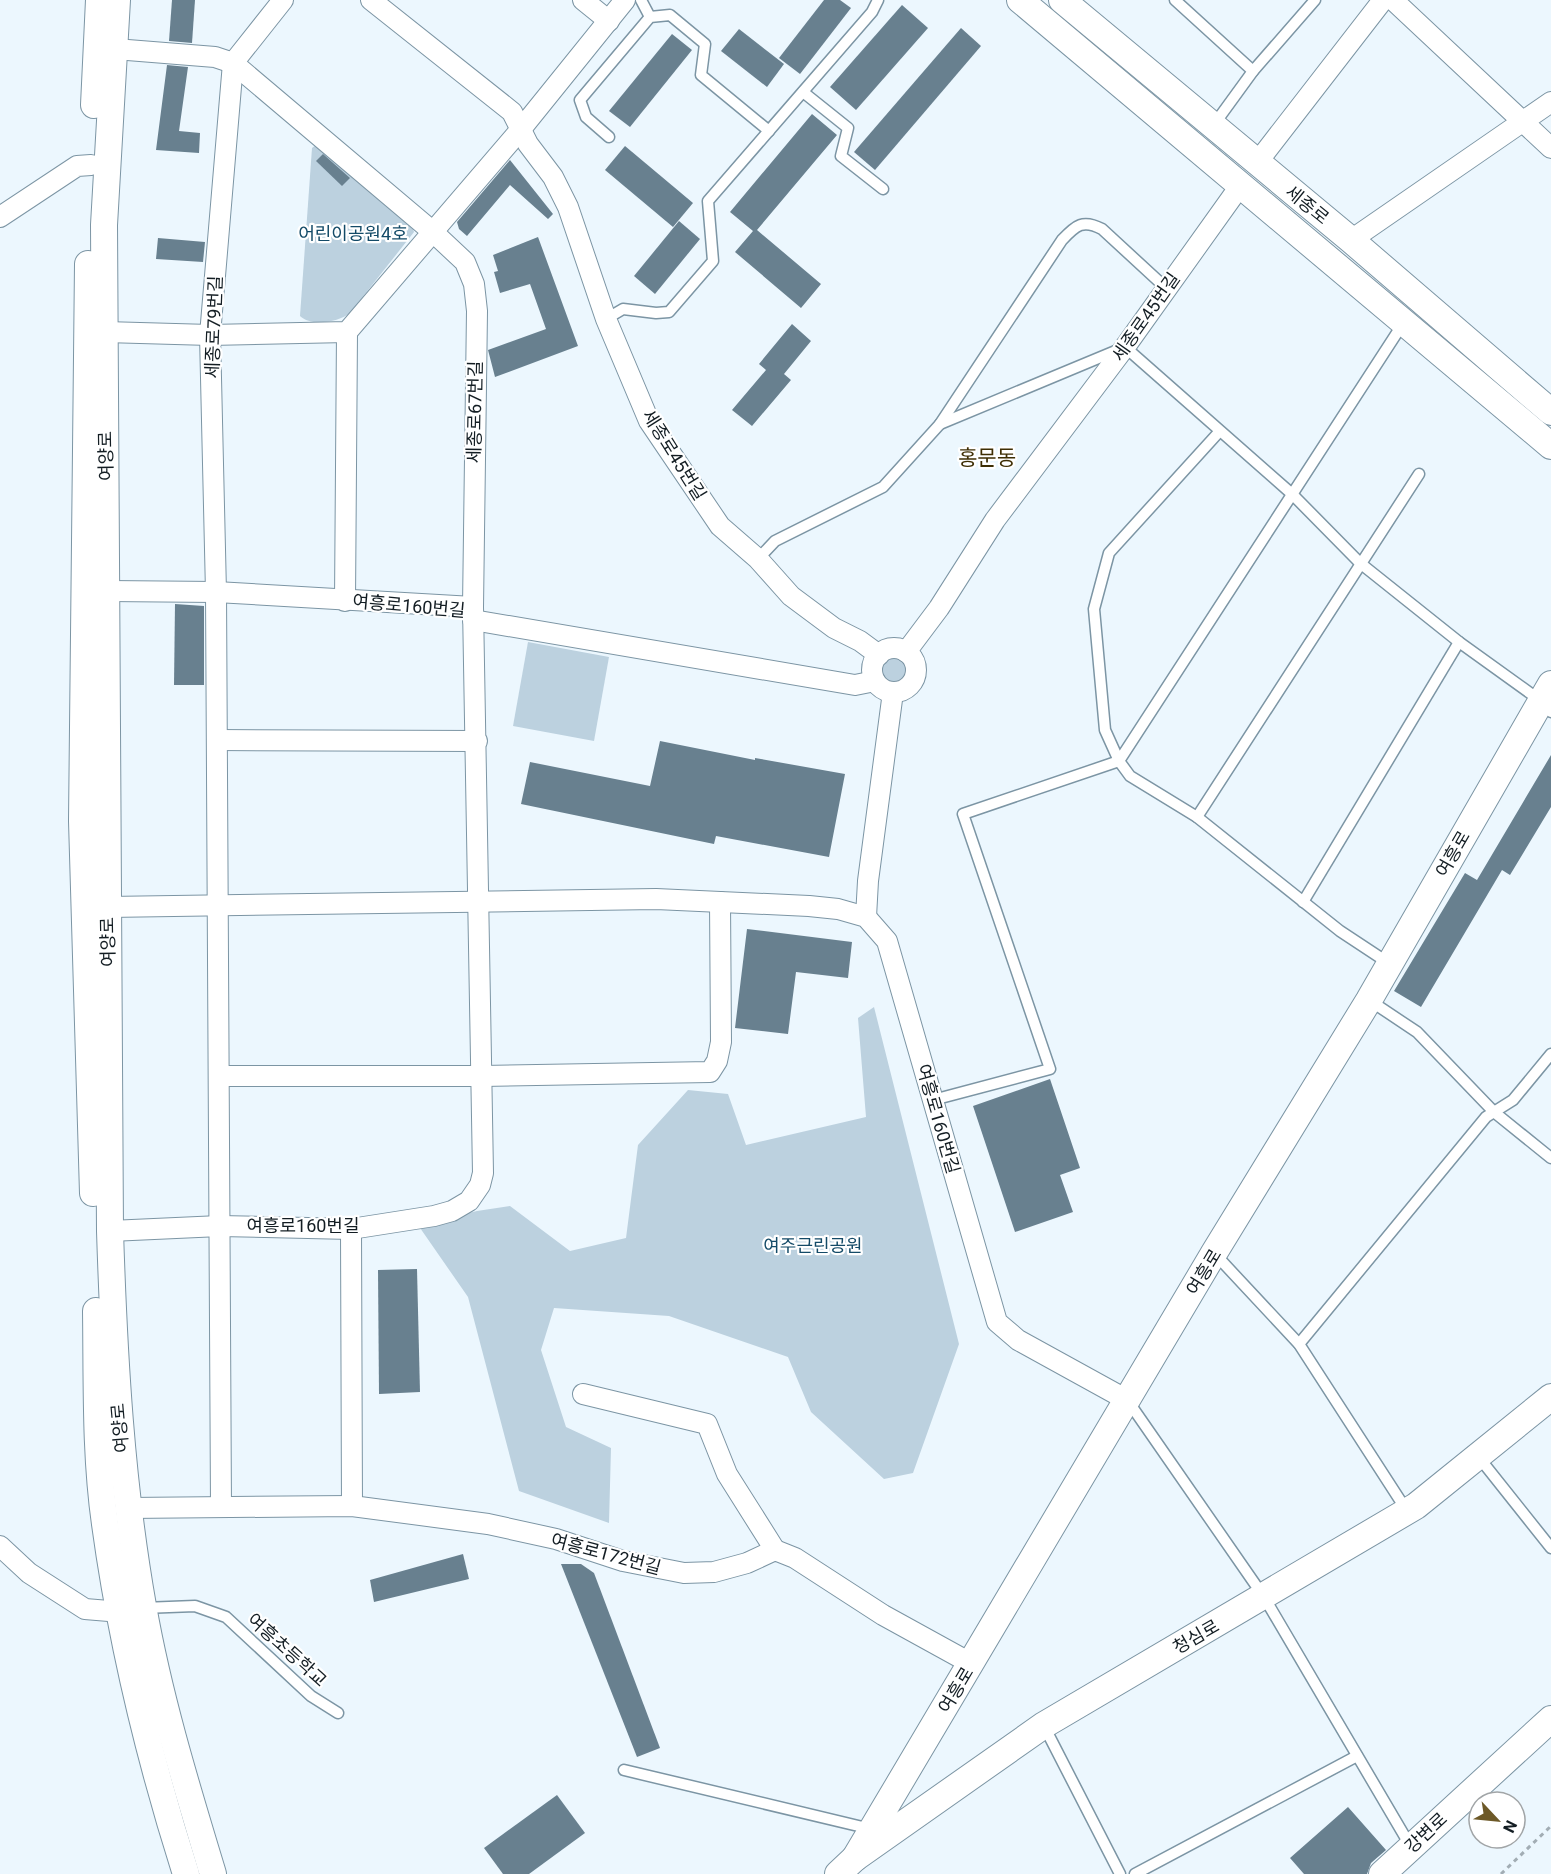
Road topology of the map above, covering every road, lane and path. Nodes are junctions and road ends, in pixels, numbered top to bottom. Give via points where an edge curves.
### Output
1 (99, 0) edge
2 (117, 0) edge
3 (283, 0) edge
4 (371, 0) edge
5 (583, 0) edge
6 (625, 0) edge
7 (641, 0) edge
8 (878, 0) edge
9 (1020, 0) edge
10 (1062, 0) edge
11 (1175, 0) edge
12 (1193, 0) edge
13 (1315, 0) edge
14 (1383, 0) edge
15 (1393, 0) edge
16 (1186, 10) junction
17 (650, 18) junction
18 (609, 21) junction
19 (115, 49) junction
20 (233, 63) junction
21 (1252, 71) junction
22 (803, 92) junction
23 (1551, 102) edge
24 (1521, 122) junction
25 (1213, 126) junction
26 (521, 129) junction
27 (769, 132) junction
28 (609, 137) dead end
29 (1551, 148) edge
30 (1256, 164) junction
31 (99, 165) junction
32 (1240, 186) junction
33 (883, 189) dead end
34 (0, 217) edge
35 (433, 232) junction
36 (1351, 240) junction
37 (1166, 288) junction
38 (606, 319) junction
39 (1404, 322) junction
40 (105, 332) junction
41 (347, 332) junction
42 (210, 335) junction
43 (1125, 347) junction
44 (1551, 412) edge
45 (940, 424) junction
46 (1219, 432) junction
47 (1551, 446) edge
48 (1419, 474) dead end
49 (1292, 494) junction
50 (758, 559) junction
51 (1360, 564) junction
52 (108, 591) junction
53 (216, 592) junction
54 (345, 601) junction
55 (473, 614) junction
56 (1459, 642) junction
57 (906, 652) junction
58 (879, 655) junction
59 (875, 681) junction
60 (893, 692) junction
61 (1548, 699) edge
62 (217, 740) junction
63 (477, 741) junction
64 (1119, 761) junction
65 (1197, 817) junction
66 (479, 902) junction
67 (720, 902) junction
68 (1302, 902) junction
69 (218, 905) junction
70 (96, 907) junction
71 (866, 917) junction
72 (1390, 964) junction
73 (1369, 1000) junction
74 (1551, 1054) edge
75 (219, 1076) junction
76 (482, 1076) junction
77 (933, 1100) junction
78 (1494, 1112) junction
79 (1551, 1158) edge
80 (220, 1226) junction
81 (351, 1228) junction
82 (110, 1231) junction
83 (1214, 1253) junction
84 (1299, 1344) junction
85 (583, 1394) dead end
86 (1551, 1397) edge
87 (1128, 1400) junction
88 (1477, 1455) junction
89 (221, 1506) junction
90 (352, 1506) junction
91 (128, 1508) junction
92 (1407, 1511) junction
93 (0, 1546) edge
94 (1551, 1548) edge
95 (775, 1550) junction
96 (1263, 1597) junction
97 (132, 1610) junction
98 (972, 1664) junction
99 (338, 1713) dead end
100 (1551, 1719) edge
101 (1044, 1725) junction
102 (1357, 1756) junction
103 (624, 1770) dead end
104 (1551, 1826) edge
105 (871, 1829) junction
106 (1411, 1847) junction
107 (847, 1866) edge
108 (186, 1874) edge
109 (213, 1874) edge
110 (1120, 1874) edge
111 (1135, 1874) edge
112 (1382, 1874) edge
113 (1501, 1874) edge

1 - 31 street, 여양로
2 - 19 street, 여양로
3 - 20 street
4 - 26 street via 512,112
5 - 18 street
6 - 18 street
7 - 17 lane
8 - 22 lane
9 - 32 street
10 - 25 street, 세종로
11 - 16 lane
12 - 16 lane
13 - 21 lane
14 - 30 street
15 - 24 street
16 - 21 lane
17 - 27 lane via 670,15 705,44 701,75
17 - 28 lane via 580,100 586,117
18 - 26 street
19 - 20 street via 215,57
19 - 31 street, 여양로
20 - 35 street
20 - 42 street, 세종로79번길
21 - 25 lane
22 - 27 lane
22 - 33 lane via 848,128 841,156
23 - 24 street
24 - 29 street
24 - 36 street
25 - 30 street, 세종로
26 - 35 street
26 - 38 street, 세종로45번길 via 568,207
27 - 38 lane via 708,201 712,261 669,312 623,309
30 - 32 street
30 - 36 street, 세종로
31 - 34 street via 77,166
31 - 40 street, 여양로
31 - 70 street, 여양로 via 85,359 82,821
32 - 37 street, 세종로45번길
32 - 39 street
35 - 41 street
35 - 55 street, 세종로67번길 via 465,262 474,284 477,311
36 - 44 street, 세종로
37 - 43 street, 세종로45번길
37 - 45 lane via 1102,229 1089,223 1076,224
38 - 50 street, 세종로45번길 via 649,421 720,526
39 - 47 street
39 - 49 lane
40 - 42 street
40 - 52 street, 여양로
41 - 42 street
41 - 54 street
42 - 53 street, 세종로79번길
43 - 45 lane
43 - 46 lane
43 - 57 street, 세종로45번길 via 995,520
45 - 50 lane via 883,487 775,541
46 - 49 lane
46 - 64 lane via 1109,553 1094,609 1105,730
48 - 51 lane
49 - 51 lane
49 - 64 lane
50 - 58 street, 세종로45번길 via 791,596
51 - 56 lane
51 - 65 lane
52 - 53 street, 여흥로160번길
52 - 70 street, 여양로
53 - 54 street, 여흥로160번길
53 - 62 street, 여흥로160번길
54 - 55 street, 여흥로160번길
55 - 59 street via 855,685
55 - 63 street, 여흥로160번길
56 - 61 lane
56 - 68 lane
57 - 58 street via 892,649
57 - 60 street via 915,663 914,678 906,689
58 - 59 street via 873,667
59 - 60 street
60 - 71 street
61 - 72 street, 여흥로
62 - 63 street
62 - 69 street, 여흥로160번길
63 - 66 street, 여흥로160번길
64 - 65 lane via 1130,776
64 - 77 lane via 963,814 1050,1069
65 - 68 lane
66 - 67 street
66 - 69 street
66 - 76 street, 여흥로160번길
67 - 71 street via 809,906
67 - 76 street via 721,1042 710,1072
68 - 72 lane
69 - 70 street
69 - 75 street, 여흥로160번길
70 - 82 street, 여양로
70 - 97 street, 여양로 via 98,1436 105,1526
71 - 77 street, 여흥로160번길 via 887,941
72 - 73 street, 여흥로
73 - 78 lane via 1417,1032
73 - 83 street, 여흥로
74 - 78 lane via 1513,1100
75 - 76 street
75 - 80 street, 여흥로160번길
76 - 81 street, 여흥로160번길 via 483,1173 469,1201 434,1216
77 - 87 street, 여흥로160번길 via 997,1322 1017,1340
78 - 79 lane
78 - 84 lane
80 - 81 street, 여흥로160번길
80 - 82 street, 여흥로160번길
80 - 89 street
81 - 90 street
82 - 91 street, 여양로 via 115,1362
83 - 84 lane
83 - 87 street, 여흥로
84 - 92 lane
85 - 95 street via 707,1424 728,1474
86 - 88 street, 청심로
87 - 96 lane
87 - 98 street, 여흥로
88 - 92 street, 청심로
88 - 94 lane
89 - 90 street, 여흥로172번길
89 - 91 street, 여흥로172번길
90 - 95 street, 여흥로172번길 via 489,1524 556,1539 623,1561 684,1573 714,1572
91 - 97 street, 여양로
92 - 96 street, 청심로
93 - 97 street via 29,1573 85,1609
95 - 98 street via 795,1558 883,1615
96 - 101 street, 청심로
96 - 102 lane
97 - 99 lane, 여흥초등학교 via 195,1606 226,1617 311,1696
97 - 108 street, 여양로 via 143,1726
97 - 109 street, 여양로
98 - 105 street, 여흥로
100 - 106 street, 강변로
101 - 107 street, 청심로
101 - 110 lane
102 - 106 lane
102 - 111 lane
103 - 105 lane
104 - 113 path
105 - 107 street, 여흥로
106 - 112 street, 강변로

